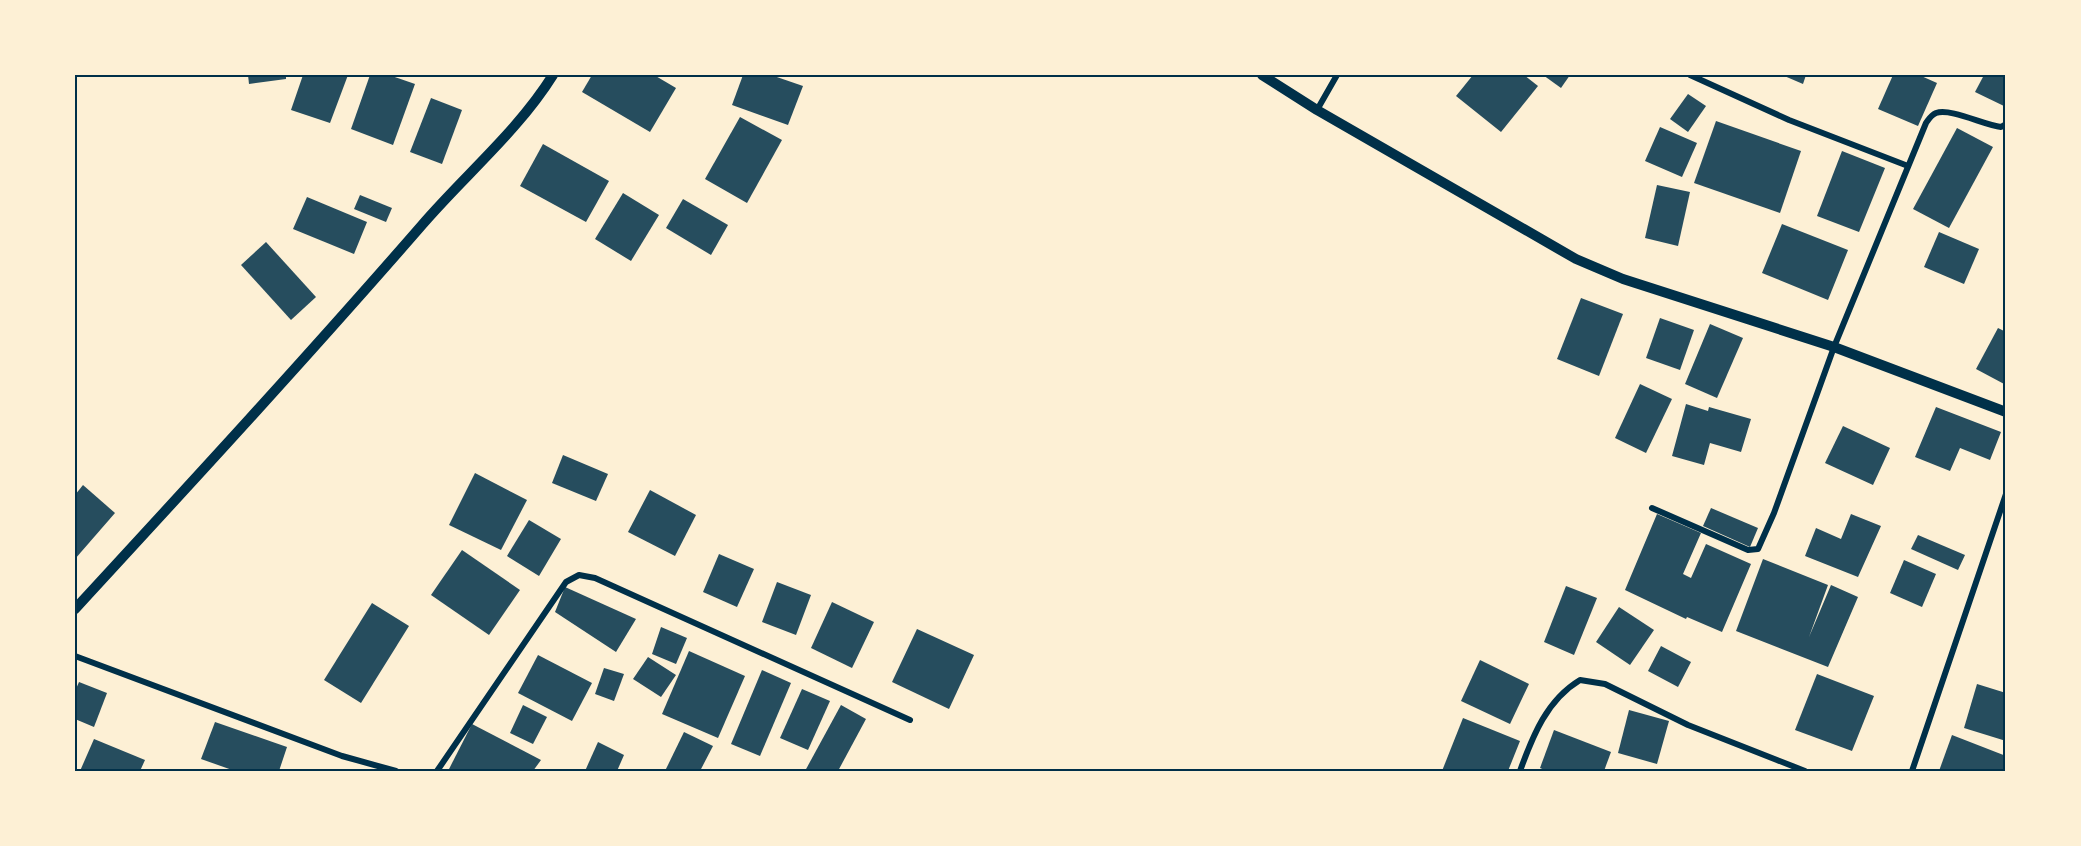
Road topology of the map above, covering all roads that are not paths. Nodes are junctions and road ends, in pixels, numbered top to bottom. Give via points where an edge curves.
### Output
1 (553, 75) edge
2 (1262, 75) edge
3 (1337, 75) edge
4 (1690, 75) edge
5 (1317, 110) junction
6 (2006, 124) edge
7 (1908, 166) junction
8 (1834, 347) junction
9 (2006, 412) edge
10 (2006, 494) edge
11 (1652, 508) dead end
12 (75, 609) edge
13 (75, 656) edge
14 (910, 720) dead end
15 (396, 771) edge
16 (437, 771) edge
17 (1520, 771) edge
18 (1805, 771) edge
19 (1912, 771) edge

1 - 12 street via 533,107 454,188 296,370
2 - 5 street
3 - 5 street
4 - 7 street via 1789,120
5 - 8 street via 1576,259 1623,279
6 - 7 street via 1987,126 1956,115 1932,114
7 - 8 street
8 - 9 street
8 - 11 street via 1758,549 1748,550
10 - 19 street
13 - 15 street via 342,756
14 - 16 street via 648,601 579,575 566,582
17 - 18 street via 1538,725 1563,690 1580,680 1605,684 1688,725

